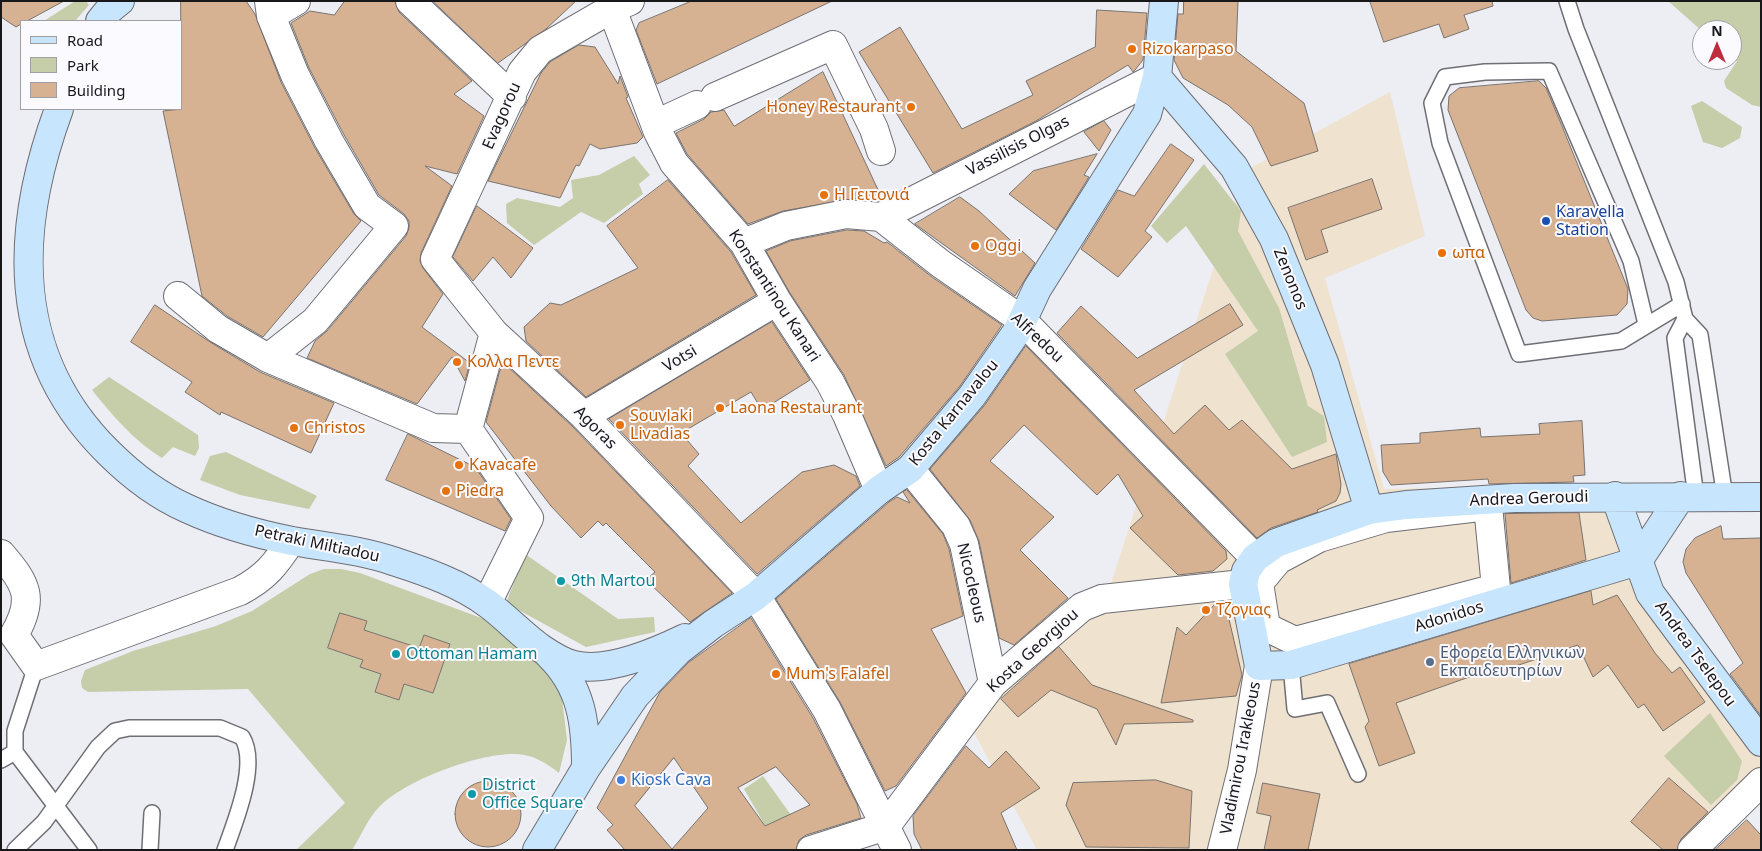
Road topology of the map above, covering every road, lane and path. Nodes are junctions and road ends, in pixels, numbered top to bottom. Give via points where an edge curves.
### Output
1 (120, 1) edge
2 (296, 1) edge
3 (410, 1) edge
4 (1164, 1) edge
5 (1567, 1) edge
6 (616, 4) edge
7 (270, 9) edge
8 (101, 20) edge
9 (1157, 77) junction
10 (512, 97) junction
11 (59, 110) edge
12 (656, 124) junction
13 (881, 151) dead end
14 (881, 217) junction
15 (744, 243) junction
16 (435, 259) joint
17 (178, 296) dead end
18 (776, 301) junction
19 (1684, 312) junction
20 (1022, 320) junction
21 (1646, 324) junction
22 (494, 333) junction
23 (268, 358) junction
24 (584, 416) junction
25 (468, 429) junction
26 (910, 469) junction
27 (879, 490) junction
28 (1615, 496) junction
29 (1688, 496) junction
30 (1725, 497) junction
31 (1761, 497) edge
32 (1369, 510) junction
33 (291, 541) junction
34 (1, 554) edge
35 (1255, 558) junction
36 (1638, 561) junction
37 (1243, 584) junction
38 (756, 596) junction
39 (487, 603) junction
40 (713, 624) junction
41 (8, 636) edge
42 (542, 649) junction
43 (1293, 653) junction
44 (36, 666) junction
45 (1259, 666) junction
46 (994, 683) junction
47 (1761, 742) edge
48 (15, 752) junction
49 (1, 760) edge
50 (586, 768) junction
51 (1358, 774) dead end
52 (1761, 782) edge
53 (55, 806) junction
54 (152, 813) dead end
55 (892, 838) edge
56 (540, 848) edge
57 (15, 850) edge
58 (89, 850) edge
59 (150, 850) edge
60 (225, 850) edge
61 (810, 850) edge
62 (1222, 850) edge
63 (1692, 850) edge

1 - 8 street
2 - 7 street
3 - 10 street
4 - 9 street, Kosta Karnavalou
5 - 19 lane via 1676,282
6 - 10 street, Evagorou via 540,50 522,72
6 - 12 street, Konstantinou Kanari
7 - 23 street via 295,75 324,133 366,206 394,226 315,321
9 - 14 street, Vassilisis Olgas
9 - 20 street, Kosta Karnavalou via 1147,114 1037,289
9 - 32 street, Zenonos via 1234,167 1274,239 1325,365
10 - 16 street, Evagorou
11 - 33 street, Petraki Miltiadou via 36,179 30,263 36,332 60,391 95,439 146,485 186,508
12 - 13 street via 833,45 874,129
12 - 15 street, Konstantinou Kanari via 674,163
14 - 15 street via 846,214 786,226
14 - 20 street, Alfredou via 941,264
15 - 18 street, Konstantinou Kanari
16 - 22 street, Agoras
17 - 23 street via 218,329
18 - 24 street, Votsi
18 - 27 street, Konstantinou Kanari via 830,382
19 - 21 lane
19 - 29 lane via 1675,338
19 - 30 lane via 1700,335
20 - 26 street, Kosta Karnavalou via 972,396
20 - 35 street, Alfredou
21 - 21 lane via 1631,261 1549,71 1485,72 1445,77 1432,103 1440,143 1519,354 1621,341
22 - 24 street, Agoras
22 - 25 street
23 - 25 street via 433,428
24 - 38 street, Agoras
25 - 39 street via 529,518
26 - 27 street, Kosta Karnavalou
26 - 46 street, Nicocleous via 956,526 964,544
27 - 38 street, Kosta Karnavalou
28 - 29 street, Andrea Geroudi
28 - 32 street, Andrea Geroudi via 1514,498
28 - 36 street, Andrea Tselepou
29 - 30 street, Andrea Geroudi
29 - 36 street
30 - 31 street, Andrea Geroudi
32 - 35 street, Andrea Geroudi via 1301,532 1276,543
33 - 39 street, Petraki Miltiadou via 348,548 395,561 464,588
33 - 44 street via 272,569 240,591
34 - 41 street via 19,574 26,588 24,618
35 - 37 street via 1246,571
36 - 43 street, Adonidos
36 - 47 street, Andrea Tselepou via 1650,593
37 - 45 street
37 - 46 street, Kosta Georgiou via 1102,599 1082,607
38 - 40 street, Kosta Karnavalou
38 - 55 street, Agoras via 827,710
39 - 42 street, Petraki Miltiadou
40 - 42 street, Petraki Miltiadou via 662,649 594,668 572,665
40 - 50 street, Kosta Karnavalou via 678,651 635,696
41 - 44 street
42 - 50 street via 563,669 574,688 584,728
43 - 43 street via 1496,588 1488,506 1386,518 1319,538 1278,560 1259,583 1266,627
43 - 45 street, Adonidos
43 - 51 lane via 1295,709 1327,703
44 - 48 lane via 15,731
45 - 62 street, Vladimirou Irakleous via 1242,770
46 - 55 street, Kosta Georgiou
48 - 49 lane
48 - 53 lane
50 - 56 street, Kosta Karnavalou
52 - 63 street
53 - 57 lane via 44,822
53 - 58 lane
53 - 60 lane via 98,747 115,731 129,728 220,728 242,737 248,751 242,805
54 - 59 lane
55 - 61 street

